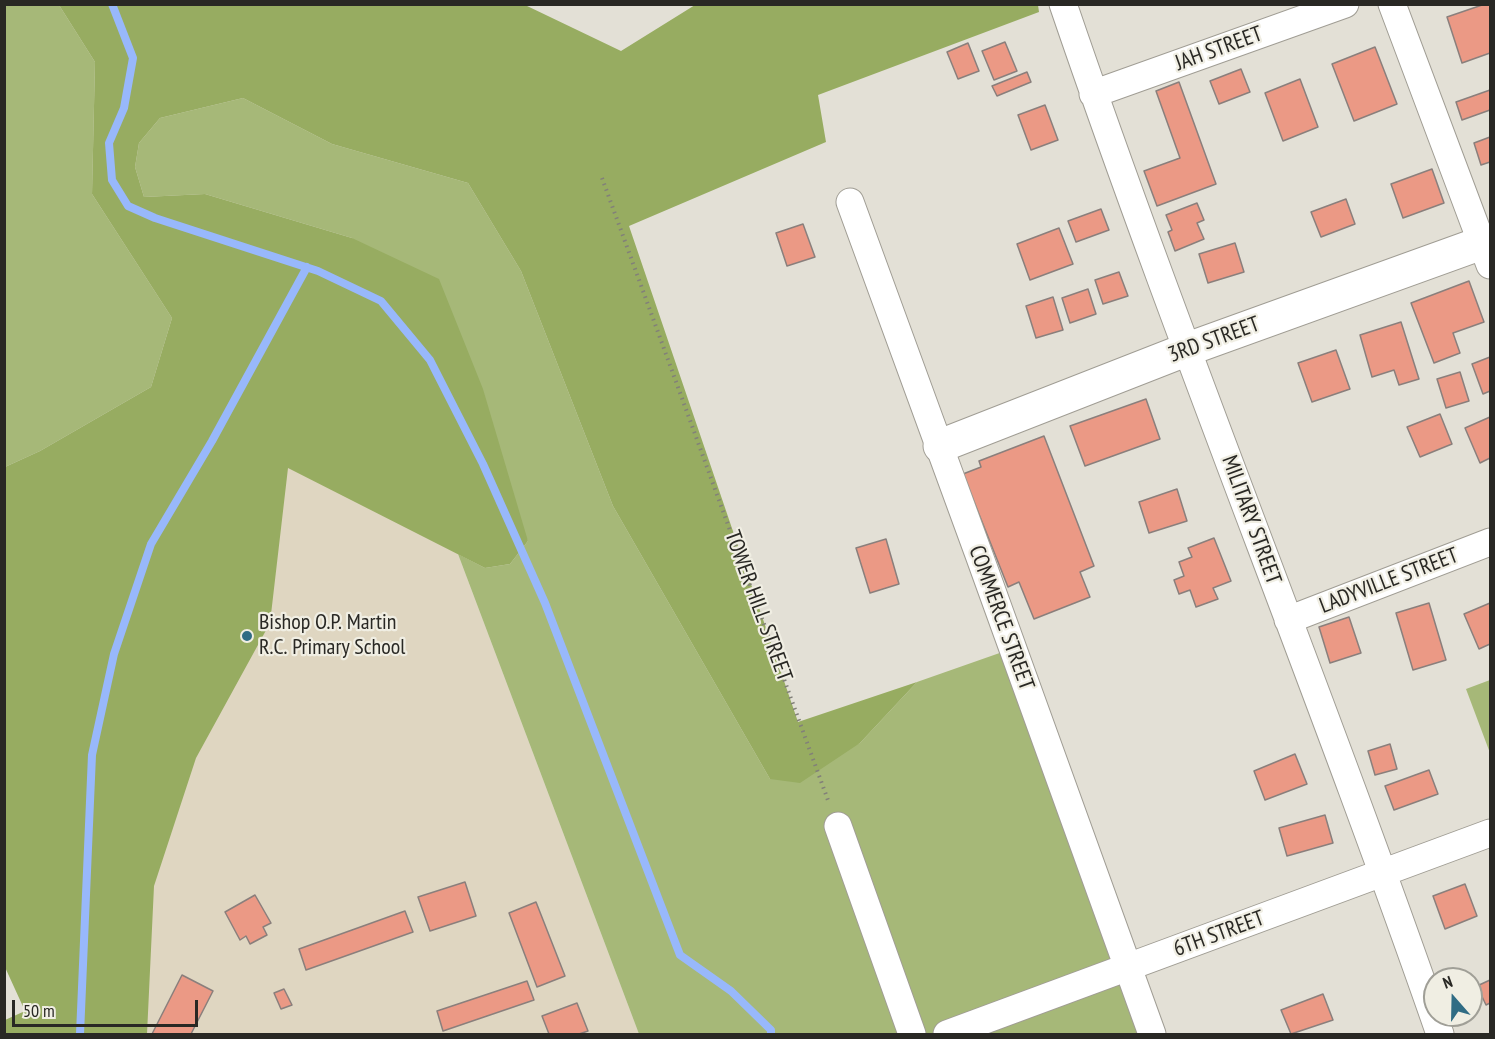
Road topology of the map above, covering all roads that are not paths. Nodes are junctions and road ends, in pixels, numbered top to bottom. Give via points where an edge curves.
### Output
1 (1063, 4) edge
2 (1345, 4) edge
3 (1392, 4) edge
4 (1093, 94) junction
5 (850, 202) dead end
6 (1488, 250) edge
7 (1188, 349) junction
8 (940, 446) junction
9 (1491, 542) edge
10 (1288, 620) junction
11 (838, 826) road end
12 (1491, 833) edge
13 (1383, 873) junction
14 (1128, 968) junction
15 (912, 1035) edge
16 (947, 1035) edge
17 (1152, 1035) edge
18 (1440, 1035) edge

1 - 4 street, MILITARY STREET
2 - 4 street, JAH STREET
3 - 6 street
4 - 7 street, MILITARY STREET
5 - 8 street, COMMERCE STREET
6 - 7 street, 3RD STREET
7 - 8 street, 3RD STREET
7 - 10 street, MILITARY STREET
8 - 14 street, COMMERCE STREET
9 - 10 street, LADYVILLE STREET
10 - 13 street, MILITARY STREET
11 - 15 street
12 - 13 street, 6TH STREET
13 - 14 street, 6TH STREET
13 - 18 street, MILITARY STREET
14 - 16 street, 6TH STREET
14 - 17 street, COMMERCE STREET

